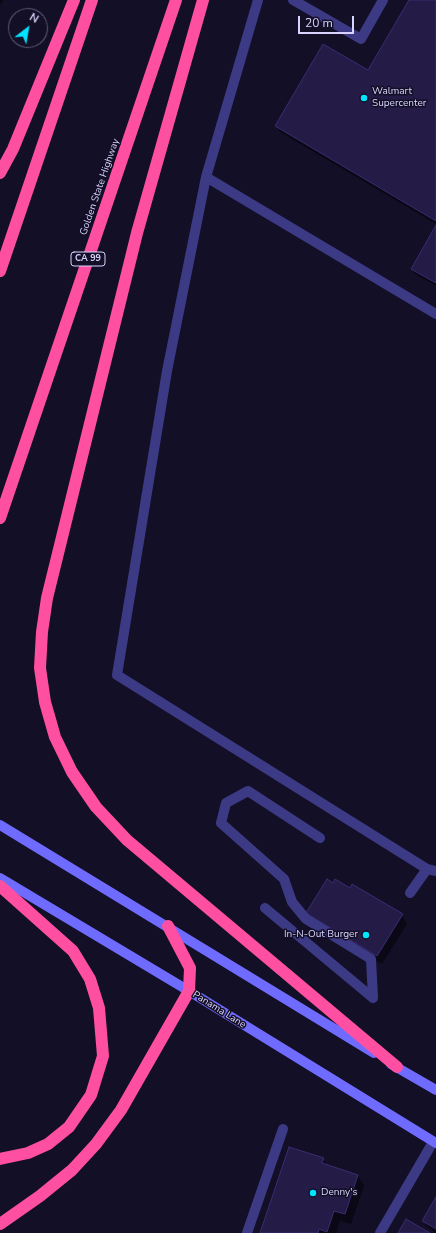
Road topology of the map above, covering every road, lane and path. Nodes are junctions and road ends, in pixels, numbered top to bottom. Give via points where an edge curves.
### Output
1 (74, 0) edge
2 (92, 0) edge
3 (176, 0) edge
4 (204, 0) edge
5 (258, 0) edge
6 (293, 0) edge
7 (383, 0) edge
8 (0, 173) edge
9 (206, 177) junction
10 (0, 271) edge
11 (436, 314) edge
12 (0, 518) edge
13 (0, 825) edge
14 (320, 838) dead end
15 (432, 870) edge
16 (0, 878) edge
17 (0, 886) edge
18 (410, 893) dead end
19 (265, 908) dead end
20 (168, 926) junction
21 (189, 991) junction
22 (397, 1067) junction
23 (436, 1090) edge
24 (283, 1129) dead end
25 (434, 1143) edge
26 (0, 1158) edge
27 (0, 1224) edge
28 (247, 1233) edge
29 (380, 1233) edge

1 - 8 highway via 13,149
2 - 10 highway
3 - 12 highway, Golden State Highway / CA 99
4 - 22 highway via 137,233 47,598 40,668 45,702 55,737 72,772 96,807 127,840
5 - 9 lane
6 - 7 lane via 361,39
9 - 11 lane
9 - 15 lane via 167,371 117,676
13 - 20 main road
14 - 19 lane via 248,791 226,804 221,823 284,879 292,902 306,919 371,959 373,998
15 - 18 lane
16 - 21 main road, Panama Lane
17 - 26 highway via 74,950 90,979 99,1008 103,1056 91,1095 69,1126 48,1144 28,1153
20 - 21 highway via 190,968
20 - 22 main road
21 - 25 main road, Panama Lane
21 - 27 highway via 121,1110 96,1144 72,1170
22 - 23 main road
24 - 28 lane
25 - 29 lane

